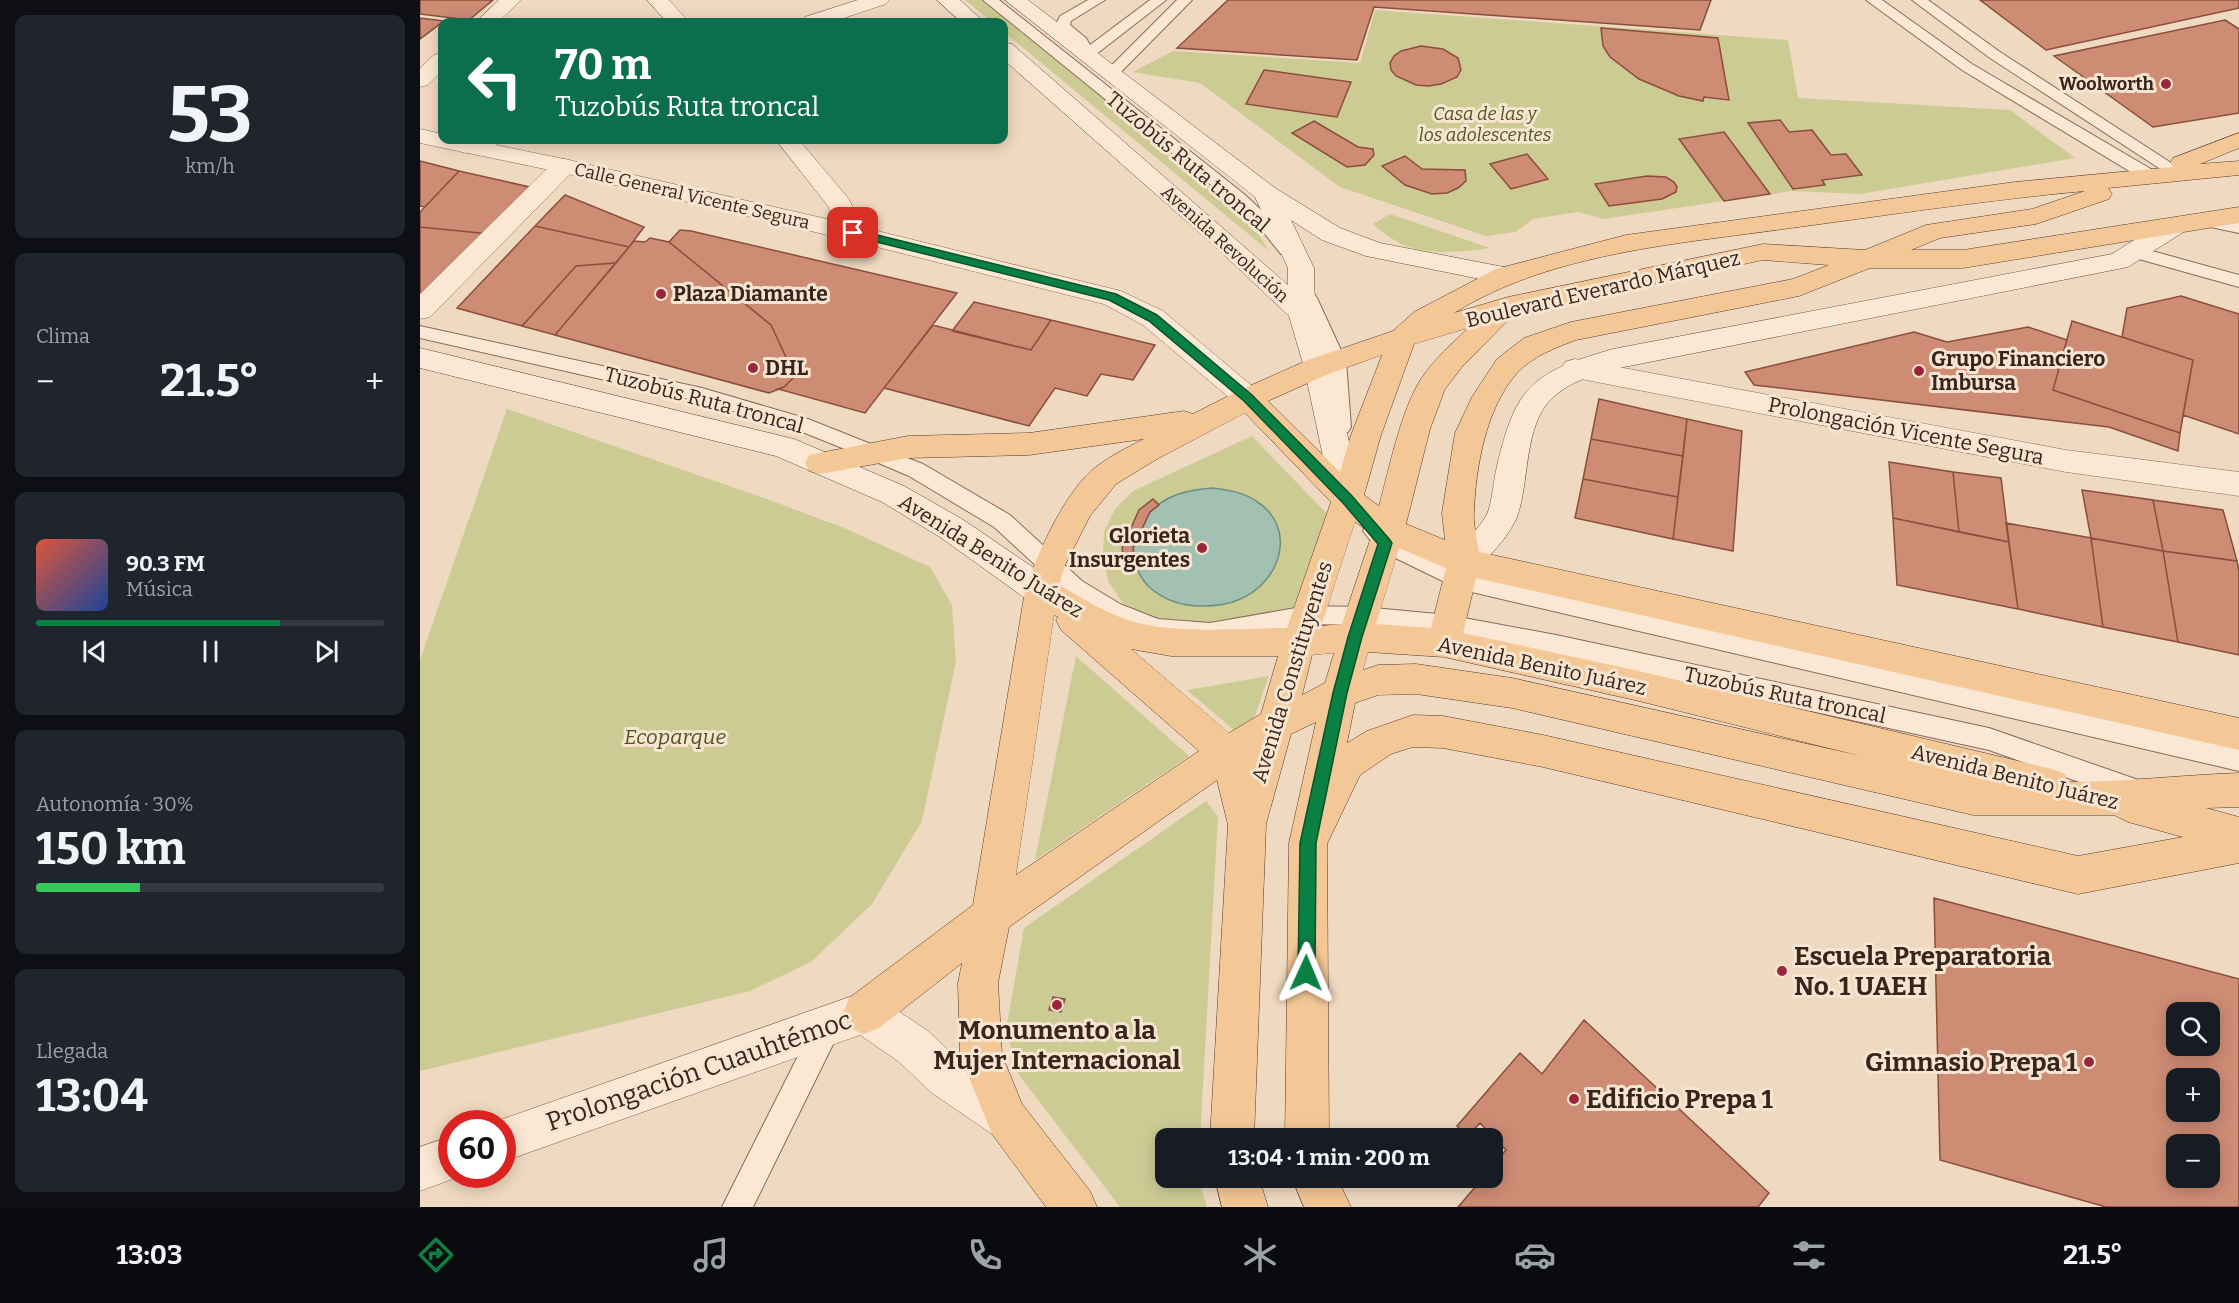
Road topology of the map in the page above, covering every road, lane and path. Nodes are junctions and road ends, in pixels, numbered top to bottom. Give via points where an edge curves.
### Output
1 (512, 0) edge
2 (657, 0) edge
3 (879, 0) edge
4 (947, 0) edge
5 (990, 0) edge
6 (1015, 0) edge
7 (1098, 0) edge
8 (1159, 0) edge
9 (1185, 0) edge
10 (1873, 0) edge
11 (1919, 0) edge
12 (491, 18) edge
13 (674, 18) edge
14 (825, 18) edge
15 (968, 18) edge
16 (1008, 52) edge
17 (1085, 56) junction
18 (438, 64) edge
19 (1111, 74) junction
20 (420, 80) edge
21 (420, 136) edge
22 (438, 138) edge
23 (2239, 140) edge
24 (483, 144) edge
25 (790, 144) edge
26 (564, 166) junction
27 (2239, 168) edge
28 (2160, 172) junction
29 (1266, 193) junction
30 (2239, 215) edge
31 (2207, 221) junction
32 (2173, 227) junction
33 (2239, 227) edge
34 (853, 233) junction
35 (2134, 252) junction
36 (1870, 259) junction
37 (1301, 268) junction
38 (1505, 275) junction
39 (2239, 281) edge
40 (1508, 306) junction
41 (420, 310) edge
42 (1301, 312) junction
43 (420, 332) edge
44 (1403, 338) junction
45 (420, 358) edge
46 (1327, 364) junction
47 (1575, 369) junction
48 (1248, 398) junction
49 (1206, 419) junction
50 (874, 453) junction
51 (820, 463) junction
52 (2239, 484) edge
53 (1347, 500) junction
54 (1387, 537) junction
55 (1461, 571) junction
56 (1045, 578) junction
57 (1359, 626) junction
58 (1304, 629) junction
59 (1446, 634) junction
60 (1340, 693) junction
61 (1276, 724) junction
62 (2239, 734) edge
63 (1226, 753) junction
64 (2239, 760) edge
65 (2239, 790) edge
66 (2148, 794) junction
67 (2109, 800) junction
68 (2239, 823) edge
69 (1247, 824) junction
70 (2239, 835) edge
71 (1308, 843) junction
72 (2239, 845) edge
73 (992, 916) junction
74 (846, 1020) junction
75 (1007, 1119) junction
76 (1232, 1128) edge
77 (1306, 1128) edge
78 (516, 1135) edge
79 (438, 1162) edge
80 (420, 1168) edge
81 (1239, 1188) edge
82 (1319, 1188) edge
83 (737, 1207) edge
84 (1074, 1207) edge
85 (1245, 1207) edge
86 (1328, 1207) edge

1 - 12 main road
2 - 13 main road
3 - 14 main road
4 - 15 main road
5 - 37 lane, Tuzobús Ruta troncal via 1238,198 1266,224
6 - 17 main road
7 - 17 lane via 1065,19 1062,26 1081,41
8 - 17 lane
9 - 19 lane
10 - 28 lane via 1968,68
11 - 28 lane
16 - 42 main road, Avenida Revolución
17 - 19 main road
18 - 20 main road
19 - 29 main road
21 - 22 main road, Calle General Vicente Segura
23 - 28 main road, Boulevard Everardo Márquez
24 - 26 main road, Calle General Vicente Segura
25 - 34 main road via 839,204
26 - 34 main road, Calle General Vicente Segura
26 - 41 main road
27 - 28 main road, Boulevard Everardo Márquez
28 - 36 main road, Boulevard Everardo Márquez via 2036,216 1935,231
28 - 38 main road, Boulevard Everardo Márquez via 1626,243
29 - 37 main road
29 - 38 main road via 1331,234 1375,249
30 - 31 main road, Boulevard Everardo Márquez
31 - 32 main road, Boulevard Everardo Márquez
31 - 33 lane
32 - 35 main road, Boulevard Everardo Márquez
32 - 36 main road, Boulevard Everardo Márquez via 1963,259
34 - 48 main road, Calle General Vicente Segura via 1113,297 1153,318
35 - 39 lane
35 - 47 main road, Boulevard Everardo Márquez via 2119,261
36 - 40 main road, Boulevard Everardo Márquez via 1763,252
36 - 55 main road, Boulevard Everardo Márquez via 1799,287 1571,331 1534,345 1507,366 1486,397 1470,433 1458,513
37 - 42 main road
37 - 46 lane, Tuzobús Ruta troncal
38 - 44 main road, Avenida Constituyentes via 1424,319
40 - 44 main road, Boulevard Everardo Márquez
40 - 54 main road via 1432,385 1415,429
42 - 46 main road, Avenida Revolución
43 - 50 lane, Tuzobús Ruta troncal via 702,395 801,424
44 - 46 main road, Boulevard Everardo Márquez
44 - 53 main road, Avenida Constituyentes via 1366,435
45 - 51 main road, Avenida Benito Juárez via 783,447
46 - 48 main road, Boulevard Everardo Márquez
46 - 53 main road, Avenida Revolución
47 - 52 main road, Prolongación Vicente Segura via 2066,461
47 - 55 main road, Boulevard Everardo Márquez via 1533,399 1521,422 1500,519
48 - 49 main road, Boulevard Everardo Márquez
48 - 53 main road
49 - 50 main road via 1029,444 908,447
49 - 56 main road, Boulevard Everardo Márquez via 1105,476 1079,508
50 - 51 main road
50 - 56 lane, Tuzobús Ruta troncal via 916,470 1002,521
51 - 56 main road, Avenida Benito Juárez via 893,494
53 - 54 main road
53 - 58 main road, Avenida Constituyentes
54 - 55 main road
54 - 57 main road
55 - 59 main road, Boulevard Everardo Márquez
55 - 62 main road
55 - 64 lane, Tuzobús Ruta troncal
56 - 58 main road, Avenida Benito Juárez via 1090,619 1136,637 1171,642
56 - 63 main road
56 - 73 main road, Boulevard Everardo Márquez
57 - 58 main road, Avenida Benito Juárez
57 - 59 main road, Avenida Benito Juárez
57 - 60 main road
58 - 61 main road, Avenida Constituyentes
59 - 66 lane, Tuzobús Ruta troncal via 1556,645 1989,739
59 - 67 main road, Avenida Benito Juárez via 1639,686
60 - 61 main road
60 - 67 main road via 1378,680 1416,679 1463,685 1532,697 1973,798
60 - 71 main road
61 - 63 main road
61 - 69 main road, Avenida Constituyentes
63 - 69 main road
63 - 73 main road
65 - 66 main road
66 - 67 main road
66 - 68 lane, Tuzobús Ruta troncal
67 - 70 main road, Avenida Benito Juárez
69 - 76 main road, Avenida Constituyentes
71 - 72 main road via 1347,763 1380,742 1413,731 1472,736 1543,751 2078,875
71 - 77 main road
73 - 74 main road
73 - 75 main road, Boulevard Everardo Márquez via 978,983 981,1055
74 - 75 main road, Prolongación Cuauhtémoc via 913,1046 947,1078
74 - 78 main road, Prolongación Cuauhtémoc
74 - 83 lane
75 - 84 main road, Boulevard Everardo Márquez
79 - 80 main road
81 - 85 main road
82 - 86 main road

